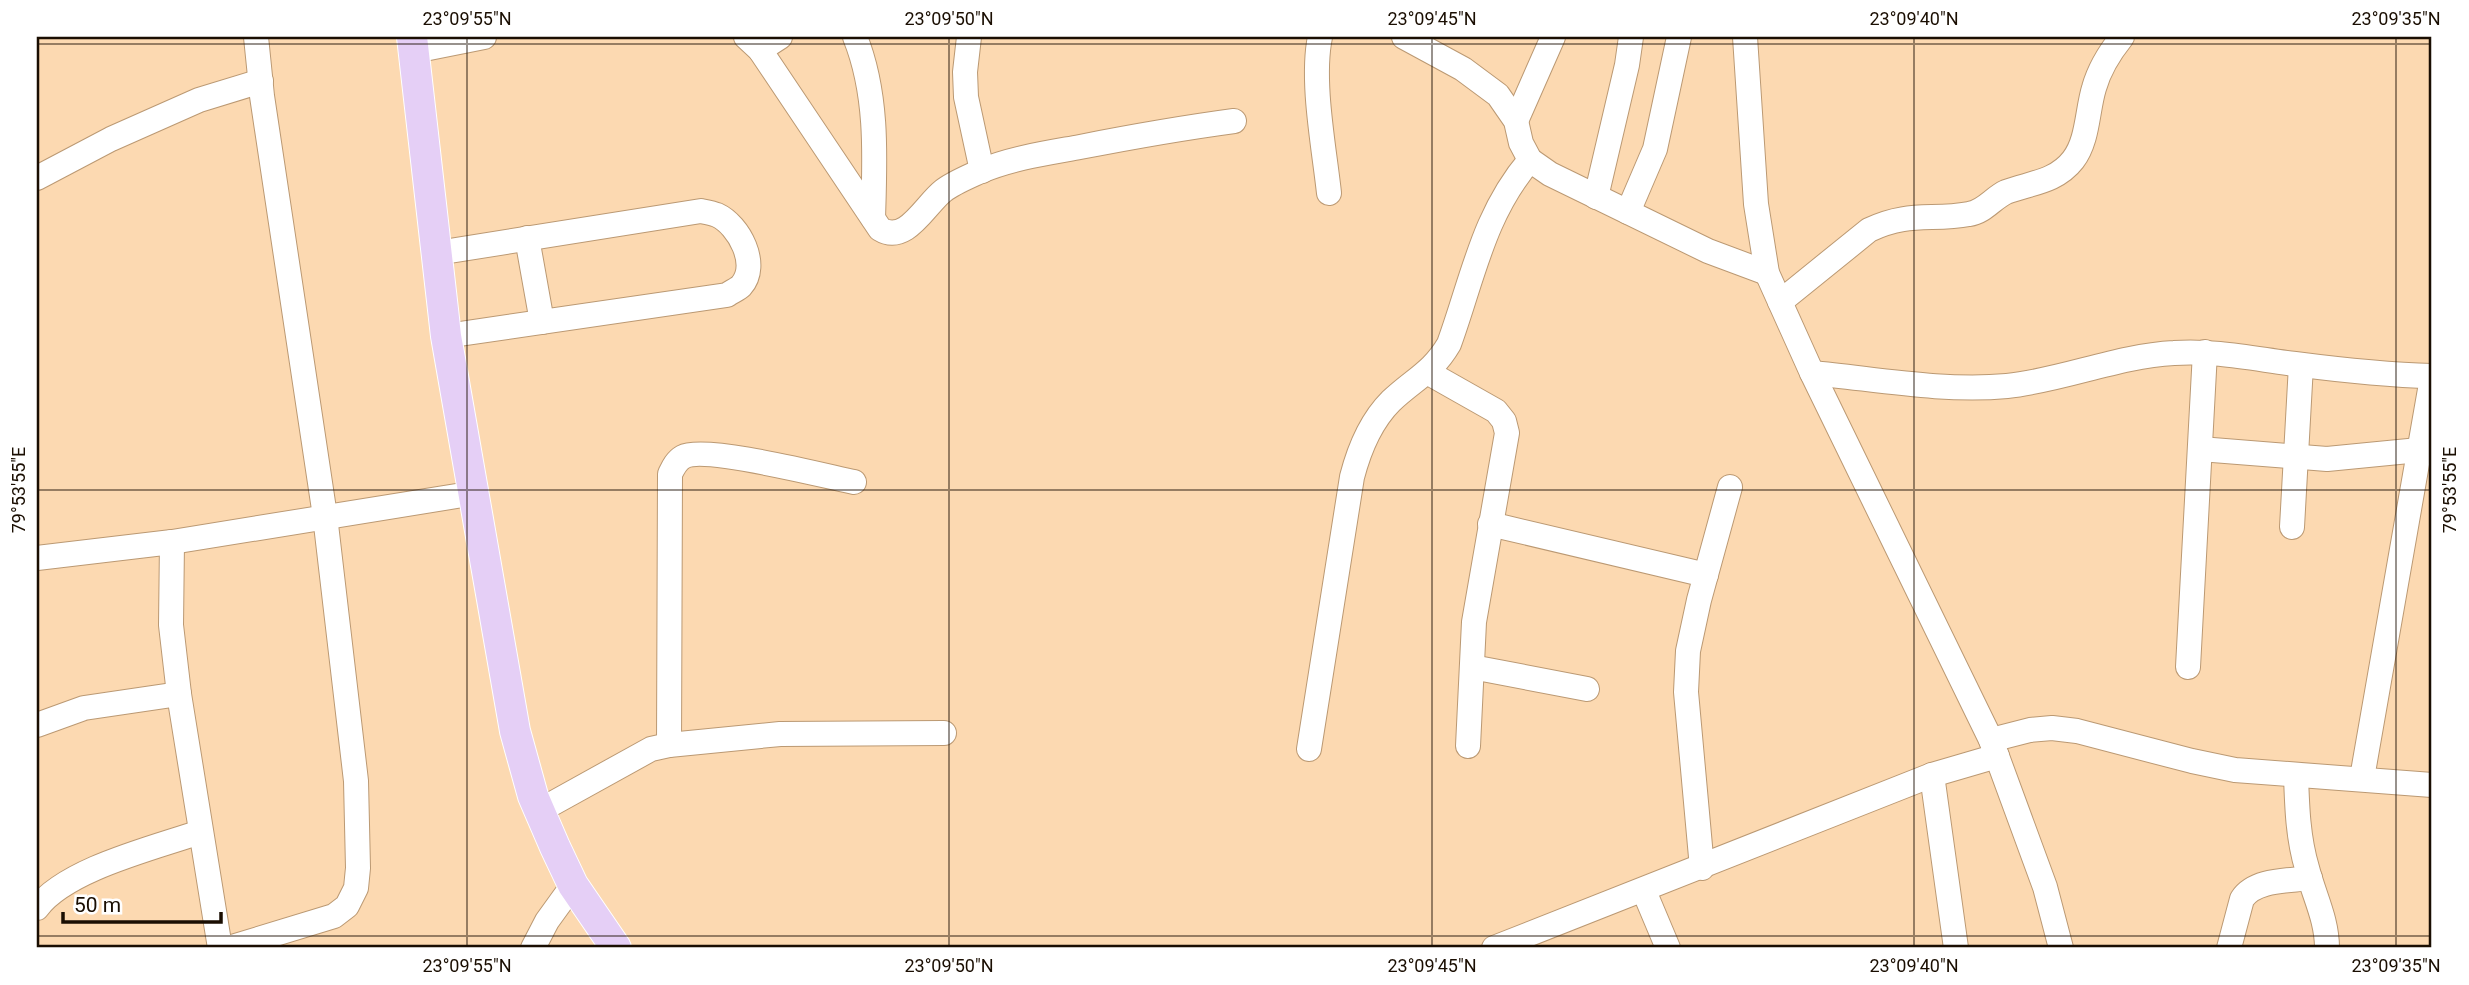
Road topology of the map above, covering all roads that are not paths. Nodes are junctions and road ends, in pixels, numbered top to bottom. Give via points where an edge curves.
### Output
1 (256, 37) edge
2 (484, 37) edge
3 (855, 37) edge
4 (969, 37) edge
5 (1321, 37) edge
6 (1404, 37) edge
7 (1553, 37) edge
8 (1631, 37) edge
9 (1679, 37) edge
10 (1745, 37) edge
11 (2122, 37) edge
12 (762, 41) edge
13 (413, 44) edge
14 (261, 81) junction
15 (1234, 121) dead end
16 (1516, 121) junction
17 (1530, 160) junction
18 (982, 171) junction
19 (37, 178) edge
20 (1329, 193) dead end
21 (1596, 197) junction
22 (1628, 212) junction
23 (873, 218) junction
24 (527, 238) junction
25 (437, 253) junction
26 (1767, 273) junction
27 (1780, 302) junction
28 (542, 322) junction
29 (446, 336) junction
30 (2205, 352) junction
31 (2301, 365) junction
32 (1427, 372) junction
33 (1812, 373) junction
34 (2432, 377) edge
35 (2200, 449) junction
36 (2420, 450) junction
37 (2296, 458) junction
38 (854, 482) dead end
39 (1730, 487) dead end
40 (475, 493) junction
41 (325, 516) junction
42 (1490, 524) junction
43 (2292, 527) dead end
44 (172, 542) junction
45 (37, 558) edge
46 (1706, 575) junction
47 (1472, 667) junction
48 (2188, 667) dead end
49 (1587, 689) dead end
50 (179, 694) junction
51 (37, 725) edge
52 (944, 733) dead end
53 (669, 745) junction
54 (1468, 746) dead end
55 (1994, 748) junction
56 (1309, 749) dead end
57 (1932, 775) junction
58 (2296, 775) junction
59 (2362, 778) junction
60 (2432, 785) edge
61 (539, 811) junction
62 (200, 832) junction
63 (1702, 868) junction
64 (2310, 878) junction
65 (573, 885) junction
66 (1644, 891) junction
67 (37, 908) edge
68 (1501, 947) edge
69 (220, 948) edge
70 (229, 948) edge
71 (533, 948) edge
72 (616, 948) edge
73 (1668, 948) edge
74 (1956, 948) edge
75 (2061, 948) edge
76 (2229, 948) edge
77 (2327, 948) edge

1 - 14 street
2 - 13 street
3 - 23 street via 874,124
4 - 18 street via 966,97
5 - 20 street via 1317,82
6 - 16 street via 1463,69 1498,95
7 - 16 street
8 - 21 street
9 - 22 street via 1655,149
10 - 26 street via 1756,204
11 - 27 street via 2101,69 2079,150 2060,173 2004,193 1976,213 1913,216 1869,230
12 - 23 street
13 - 25 main road
14 - 19 street via 199,100
14 - 41 street
15 - 18 street via 1030,156
16 - 17 street
17 - 21 street
17 - 32 street via 1496,209 1449,344
18 - 23 street via 943,191 898,233 888,234
21 - 22 street
22 - 26 street via 1708,251
24 - 25 street
24 - 28 street
24 - 28 street via 701,211 729,224 747,251 749,271 741,286 727,295
25 - 29 main road
26 - 27 street
27 - 33 street
28 - 29 street
29 - 40 main road
30 - 31 street
30 - 33 street via 2146,356 2038,381 1976,388
30 - 35 street
31 - 34 street
31 - 37 street
32 - 42 street via 1496,411 1504,421 1506,446
32 - 56 street via 1390,401 1358,456
33 - 55 street
34 - 36 street
35 - 37 street
35 - 48 street
36 - 37 street
36 - 59 street
37 - 43 street
38 - 53 street via 696,454 684,456 676,464 670,474
39 - 46 street
40 - 41 street
40 - 61 main road via 515,731
41 - 44 street
41 - 70 street via 356,781 356,888 334,916
42 - 46 street
42 - 47 street via 1474,622
44 - 45 street
44 - 50 street via 171,625
46 - 63 street via 1688,651 1686,692
47 - 49 street
47 - 54 street
50 - 51 street via 84,708
50 - 62 street
52 - 53 street via 780,734
53 - 61 street via 651,749
55 - 57 street
55 - 58 street via 2030,730 2077,731 2235,770
55 - 75 street via 2045,887
57 - 63 street
57 - 74 street
58 - 59 street
58 - 64 street via 2297,816
59 - 60 street
61 - 65 main road
62 - 67 street via 83,873 43,899
62 - 69 street
63 - 66 street
64 - 76 street via 2256,886 2245,893
64 - 77 street via 2325,922
65 - 71 street
65 - 72 main road
66 - 68 street
66 - 73 street

